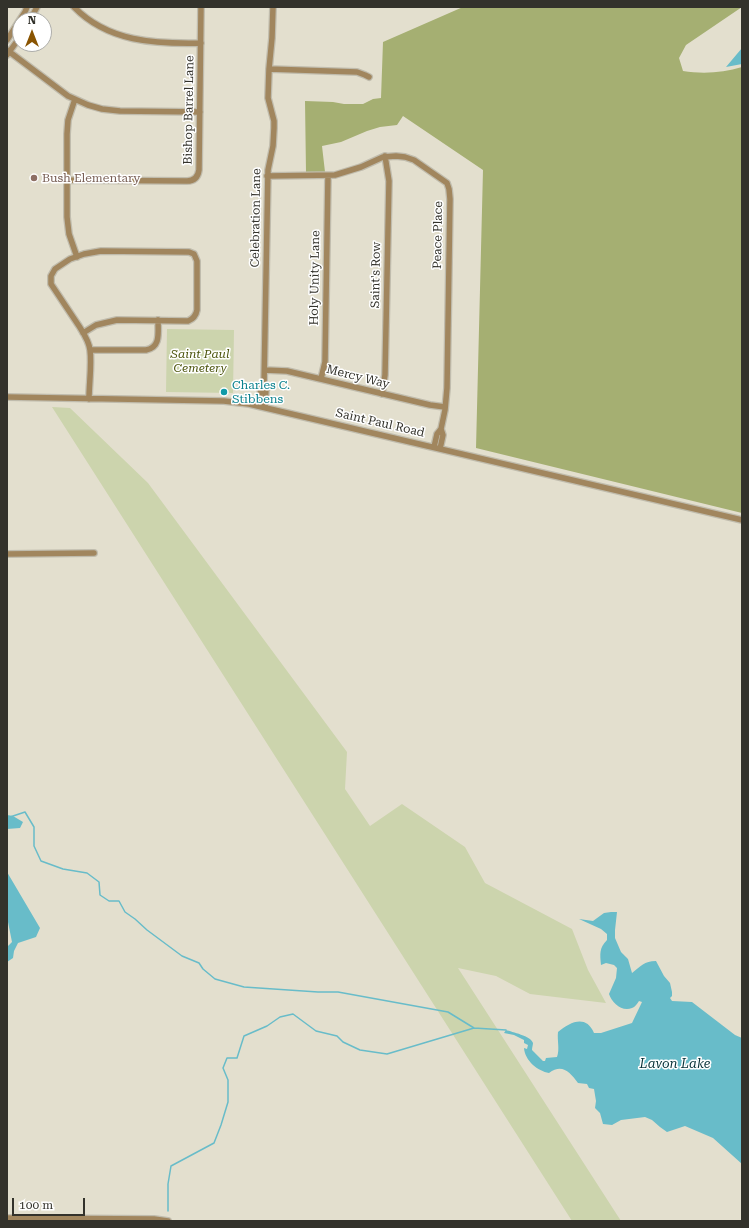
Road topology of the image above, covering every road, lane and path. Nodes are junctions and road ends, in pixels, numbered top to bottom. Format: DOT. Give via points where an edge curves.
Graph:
graph roads {
  1 [pos="27,7"];
  2 [pos="74,7"];
  3 [pos="201,7"];
  4 [pos="273,7"];
  5 [pos="7,40"];
  6 [pos="201,43"];
  7 [pos="8,52"];
  8 [pos="269,69"];
  9 [pos="369,77"];
  10 [pos="75,99"];
  11 [pos="200,112"];
  12 [pos="386,156"];
  13 [pos="267,176"];
  14 [pos="328,176"];
  15 [pos="66,180"];
  16 [pos="77,257"];
  17 [pos="158,320"];
  18 [pos="83,333"];
  19 [pos="90,350"];
  20 [pos="265,370"];
  21 [pos="321,379"];
  22 [pos="264,384"];
  23 [pos="382,394"];
  24 [pos="7,397"];
  25 [pos="89,399"];
  26 [pos="258,406"];
  27 [pos="265,407"];
  28 [pos="445,407"];
  29 [pos="437,448"];
  30 [pos="742,520"];
  31 [pos="94,553"];
  32 [pos="7,554"];
  33 [pos="7,1218"];
  34 [pos="168,1221"];
  1 -- 5 [label="street"];
  2 -- 6 [label="street" via="94,23 121,36 140,41"];
  3 -- 6 [label="street, Bishop Barrel Lane"];
  4 -- 8 [label="street, Celebration Lane"];
  6 -- 11 [label="street, Bishop Barrel Lane"];
  7 -- 10 [label="street"];
  8 -- 9 [label="street" via="357,72"];
  8 -- 13 [label="street, Celebration Lane" via="268,98 274,120 274,146"];
  10 -- 11 [label="street" via="102,109 120,111"];
  10 -- 15 [label="street" via="68,120"];
  11 -- 15 [label="street, Bishop Barrel Lane" via="199,170 194,179"];
  12 -- 14 [label="street, Peace Place" via="354,170"];
  12 -- 23 [label="street, Saint's Row" via="388,189 385,375"];
  12 -- 28 [label="street, Peace Place" via="402,156 414,160 444,181 448,187 450,199"];
  13 -- 14 [label="street, Peace Place"];
  13 -- 20 [label="street, Celebration Lane"];
  14 -- 21 [label="street, Holy Unity Lane" via="325,362"];
  15 -- 16 [label="street" via="68,228"];
  16 -- 17 [label="street" via="101,251 194,254 197,261 195,316 188,321"];
  16 -- 18 [label="street" via="55,269 51,280"];
  17 -- 18 [label="street" via="117,320 96,325"];
  17 -- 19 [label="street" via="158,340 150,349"];
  18 -- 19 [label="street"];
  19 -- 25 [label="street"];
  20 -- 21 [label="street, Mercy Way" via="286,371"];
  20 -- 22 [label="street, Celebration Lane"];
  21 -- 23 [label="street, Mercy Way"];
  22 -- 26 [label="street, Celebration Lane" via="260,389"];
  22 -- 27 [label="street, Celebration Lane"];
  23 -- 28 [label="street, Mercy Way" via="430,406"];
  24 -- 25 [label="street, Saint Paul Road"];
  25 -- 26 [label="street, Saint Paul Road" via="224,401"];
  26 -- 27 [label="street, Saint Paul Road"];
  27 -- 29 [label="street, Saint Paul Road"];
  28 -- 29 [label="street, Peace Place" via="441,430 437,434"];
  29 -- 30 [label="street, Saint Paul Road"];
  31 -- 32 [label="street"];
  33 -- 34 [label="street"];
}
